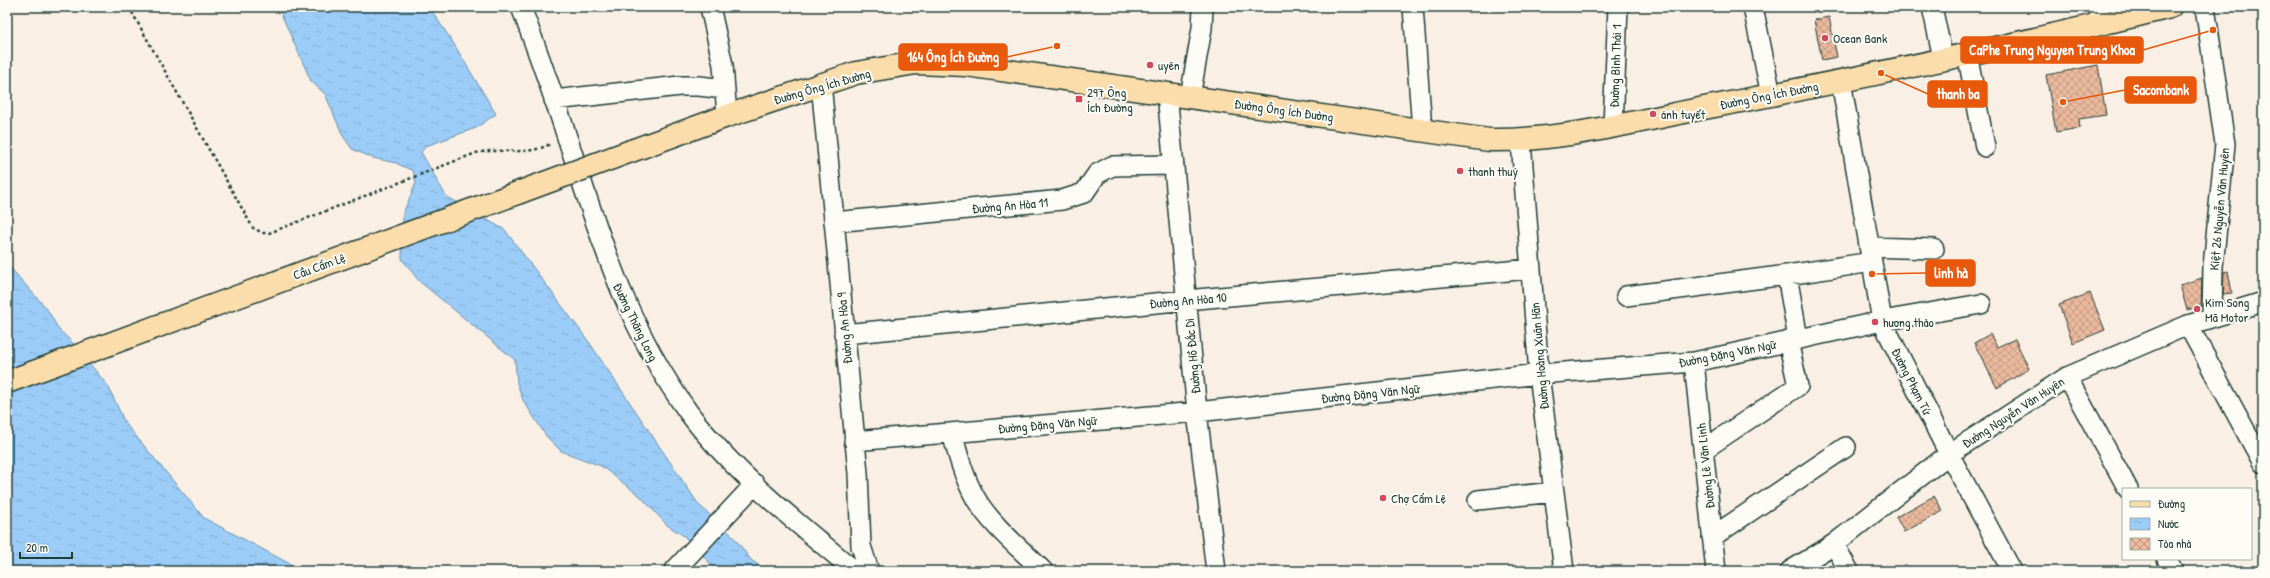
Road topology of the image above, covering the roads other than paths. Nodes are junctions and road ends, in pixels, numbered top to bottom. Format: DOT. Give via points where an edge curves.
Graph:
graph roads {
  1 [pos="521,7"];
  2 [pos="710,7"];
  3 [pos="1204,7"];
  4 [pos="1413,7"];
  5 [pos="1618,7"];
  6 [pos="1753,7"];
  7 [pos="1932,7"];
  8 [pos="2170,7"];
  9 [pos="2205,7"];
  10 [pos="2100,15"];
  11 [pos="1967,53"];
  12 [pos="1943,58"];
  13 [pos="1841,81"];
  14 [pos="822,84"];
  15 [pos="725,89"];
  16 [pos="1168,93"];
  17 [pos="1771,95"];
  18 [pos="1190,97"];
  19 [pos="554,100"];
  20 [pos="727,116"];
  21 [pos="1613,126"];
  22 [pos="1422,130"];
  23 [pos="1521,140"];
  24 [pos="1985,147"];
  25 [pos="631,151"];
  26 [pos="1174,165"];
  27 [pos="834,222"];
  28 [pos="1934,249"];
  29 [pos="1871,254"];
  30 [pos="1531,269"];
  31 [pos="1787,275"];
  32 [pos="1626,296"];
  33 [pos="1186,300"];
  34 [pos="2263,302"];
  35 [pos="1981,304"];
  36 [pos="2212,317"];
  37 [pos="1882,321"];
  38 [pos="2188,325"];
  39 [pos="844,334"];
  40 [pos="1793,340"];
  41 [pos="1694,362"];
  42 [pos="1539,374"];
  43 [pos="2067,377"];
  44 [pos="7,382"];
  45 [pos="1197,412"];
  46 [pos="952,433"];
  47 [pos="854,441"];
  48 [pos="1846,447"];
  49 [pos="1703,450"];
  50 [pos="1949,454"];
  51 [pos="2263,463"];
  52 [pos="755,484"];
  53 [pos="2127,488"];
  54 [pos="1554,492"];
  55 [pos="1478,500"];
  56 [pos="1712,536"];
  57 [pos="1834,544"];
  58 [pos="2168,560"];
  59 [pos="674,571"];
  60 [pos="855,571"];
  61 [pos="869,571"];
  62 [pos="1043,571"];
  63 [pos="1216,571"];
  64 [pos="1564,571"];
  65 [pos="1716,571"];
  66 [pos="1790,571"];
  67 [pos="1849,571"];
  68 [pos="2012,571"];
  69 [pos="2173,571"];
  1 -- 19 [label="street, Đường Thăng Long"];
  2 -- 15 [label="street" via="723,65"];
  3 -- 18 [label="street"];
  4 -- 22 [label="street"];
  5 -- 21 [label="street, Đường Bình Thái 1"];
  6 -- 17 [label="street"];
  7 -- 12 [label="street"];
  8 -- 10 [label="main road, Đường Ông Ích Đường"];
  9 -- 36 [label="street, Kiệt 26 Nguyễn Văn Huyên" via="2225,144 2213,267"];
  10 -- 11 [label="main road, Đường Ông Ích Đường"];
  11 -- 12 [label="main road, Đường Ông Ích Đường"];
  11 -- 24 [label="street"];
  12 -- 13 [label="main road, Đường Ông Ích Đường"];
  13 -- 17 [label="main road, Đường Ông Ích Đường"];
  13 -- 29 [label="street, Đường Phạm Tứ"];
  14 -- 16 [label="main road, Đường Ông Ích Đường" via="856,73 923,63 966,65"];
  14 -- 20 [label="main road, Đường Ông Ích Đường"];
  14 -- 27 [label="street, Đường An Hòa 9"];
  15 -- 19 [label="street" via="680,86"];
  15 -- 20 [label="street"];
  16 -- 18 [label="main road, Đường Ông Ích Đường"];
  16 -- 26 [label="street, Đường Hồ Đắc Di"];
  17 -- 21 [label="main road, Đường Ông Ích Đường"];
  18 -- 22 [label="main road, Đường Ông Ích Đường"];
  19 -- 52 [label="street, Đường Thăng Long" via="604,250 640,335 690,414"];
  20 -- 25 [label="main road, Đường Ông Ích Đường"];
  21 -- 23 [label="main road, Đường Ông Ích Đường" via="1562,136"];
  22 -- 23 [label="main road, Đường Ông Ích Đường" via="1489,140"];
  23 -- 30 [label="street, Đường Hoàng Xuân Hãn"];
  25 -- 44 [label="main road, Cầu Cẩm Lệ, bridge"];
  26 -- 27 [label="street, Đường An Hòa 11" via="1112,166 1097,174 1084,193 1062,200"];
  26 -- 33 [label="street, Đường Hồ Đắc Di"];
  27 -- 39 [label="street, Đường An Hòa 9"];
  28 -- 29 [label="street"];
  29 -- 31 [label="street"];
  29 -- 37 [label="street, Đường Phạm Tứ"];
  30 -- 33 [label="street, Đường An Hòa 10"];
  30 -- 42 [label="street, Đường Hoàng Xuân Hãn"];
  31 -- 32 [label="street"];
  31 -- 40 [label="street"];
  33 -- 39 [label="street, Đường An Hòa 10"];
  33 -- 45 [label="street, Đường Hồ Đắc Di"];
  34 -- 36 [label="street, Đường Nguyễn Văn Huyên"];
  35 -- 37 [label="street, Đường Đặng Văn Ngữ"];
  36 -- 38 [label="street, Đường Nguyễn Văn Huyên"];
  37 -- 40 [label="street, Đường Đặng Văn Ngữ"];
  37 -- 50 [label="street, Đường Phạm Tứ"];
  38 -- 43 [label="street, Đường Nguyễn Văn Huyên"];
  38 -- 51 [label="street"];
  39 -- 47 [label="street, Đường An Hòa 9"];
  40 -- 41 [label="street, Đường Đặng Văn Ngữ"];
  40 -- 49 [label="street" via="1798,386"];
  41 -- 42 [label="street, Đường Đặng Văn Ngữ"];
  41 -- 49 [label="street, Đường Lê Văn Linh"];
  42 -- 45 [label="street, Đường Đặng Văn Ngữ"];
  42 -- 54 [label="street, Đường Hoàng Xuân Hãn"];
  43 -- 50 [label="street, Đường Nguyễn Văn Huyên"];
  43 -- 53 [label="street"];
  45 -- 46 [label="street, Đường Đặng Văn Ngữ"];
  45 -- 63 [label="street, Đường Hồ Đắc Di"];
  46 -- 47 [label="street, Đường Đặng Văn Ngữ"];
  46 -- 62 [label="street" via="963,472 976,500"];
  47 -- 61 [label="street, Đường An Hòa 9" via="861,546"];
  48 -- 56 [label="street"];
  49 -- 56 [label="street, Đường Lê Văn Linh"];
  50 -- 57 [label="street, Đường Nguyễn Văn Huyên"];
  50 -- 68 [label="street, Đường Phạm Tứ"];
  52 -- 59 [label="street"];
  52 -- 60 [label="street, Đường Thăng Long"];
  54 -- 55 [label="street"];
  54 -- 64 [label="street, Đường Hoàng Xuân Hãn"];
  56 -- 65 [label="street, Đường Lê Văn Linh"];
  57 -- 66 [label="street, Đường Nguyễn Văn Huyên"];
  57 -- 67 [label="street"];
  58 -- 69 [label="street"];
}
